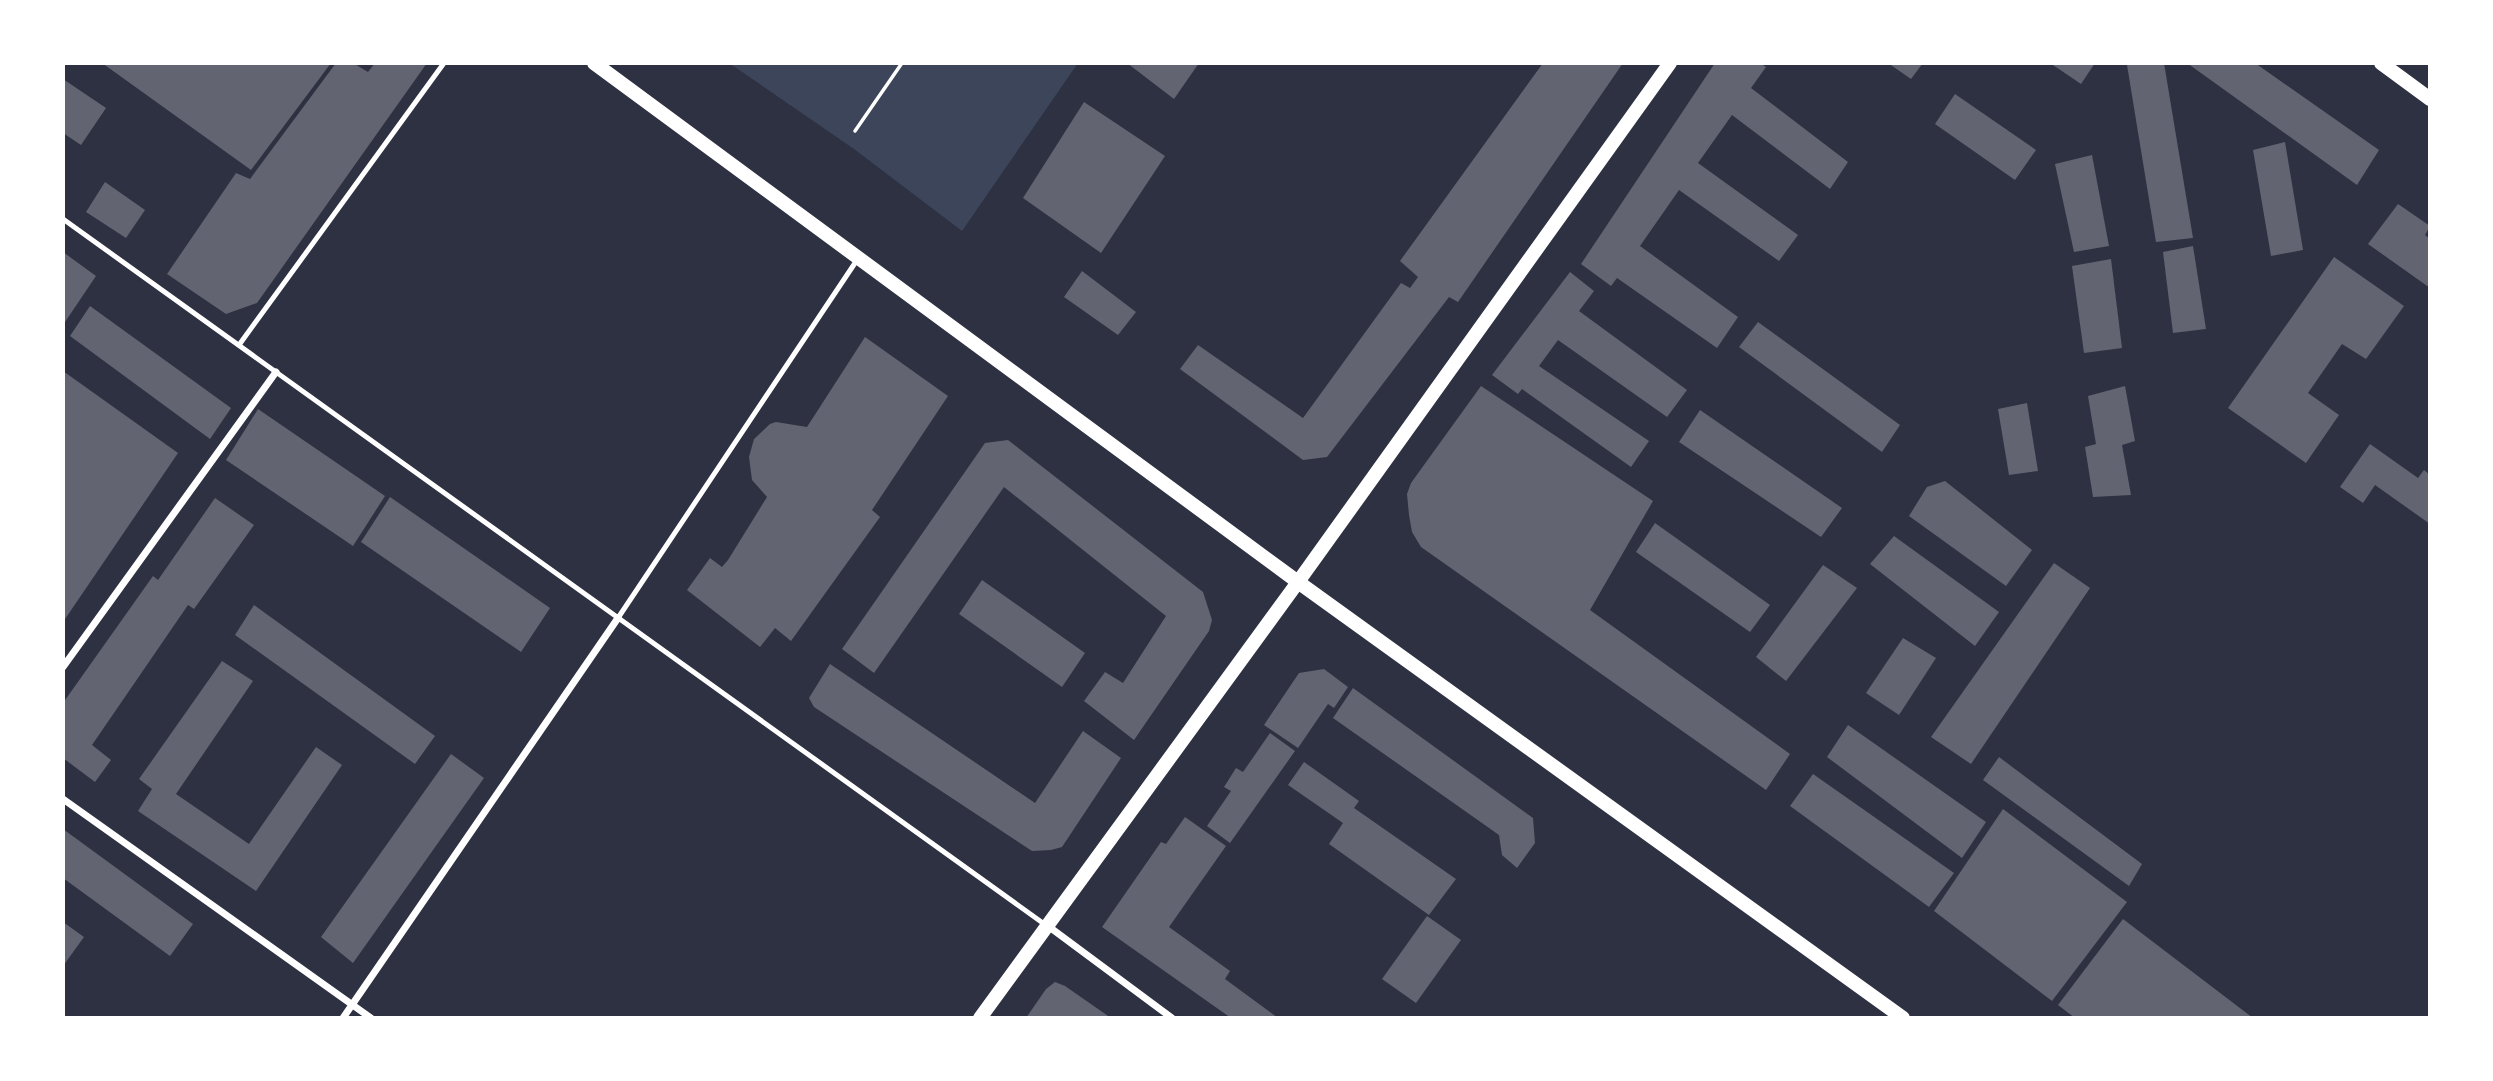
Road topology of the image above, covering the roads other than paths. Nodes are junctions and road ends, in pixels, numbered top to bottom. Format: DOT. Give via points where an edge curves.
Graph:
graph roads {
  1 [pos="444,63"];
  2 [pos="594,63"];
  3 [pos="1670,63"];
  4 [pos="2381,63"];
  5 [pos="2430,99"];
  6 [pos="63,219"];
  7 [pos="858,258"];
  8 [pos="239,345"];
  9 [pos="276,372"];
  10 [pos="1298,582"];
  11 [pos="618,618"];
  12 [pos="63,667"];
  13 [pos="63,799"];
  14 [pos="1047,926"];
  15 [pos="353,1005"];
  16 [pos="343,1018"];
  17 [pos="371,1018"];
  18 [pos="980,1018"];
  19 [pos="1171,1018"];
  20 [pos="1903,1018"];
  1 -- 8 [label="lane"];
  2 -- 7 [label="main road"];
  3 -- 10 [label="main road"];
  4 -- 5 [label="main road"];
  6 -- 8 [label="lane"];
  7 -- 10 [label="main road"];
  7 -- 11 [label="lane"];
  8 -- 9 [label="lane"];
  9 -- 11 [label="lane"];
  9 -- 12 [label="street"];
  10 -- 14 [label="main road"];
  10 -- 20 [label="main road"];
  11 -- 14 [label="lane"];
  11 -- 15 [label="street"];
  13 -- 15 [label="street"];
  14 -- 18 [label="main road"];
  14 -- 19 [label="street"];
  15 -- 16 [label="street"];
  15 -- 17 [label="street"];
}
